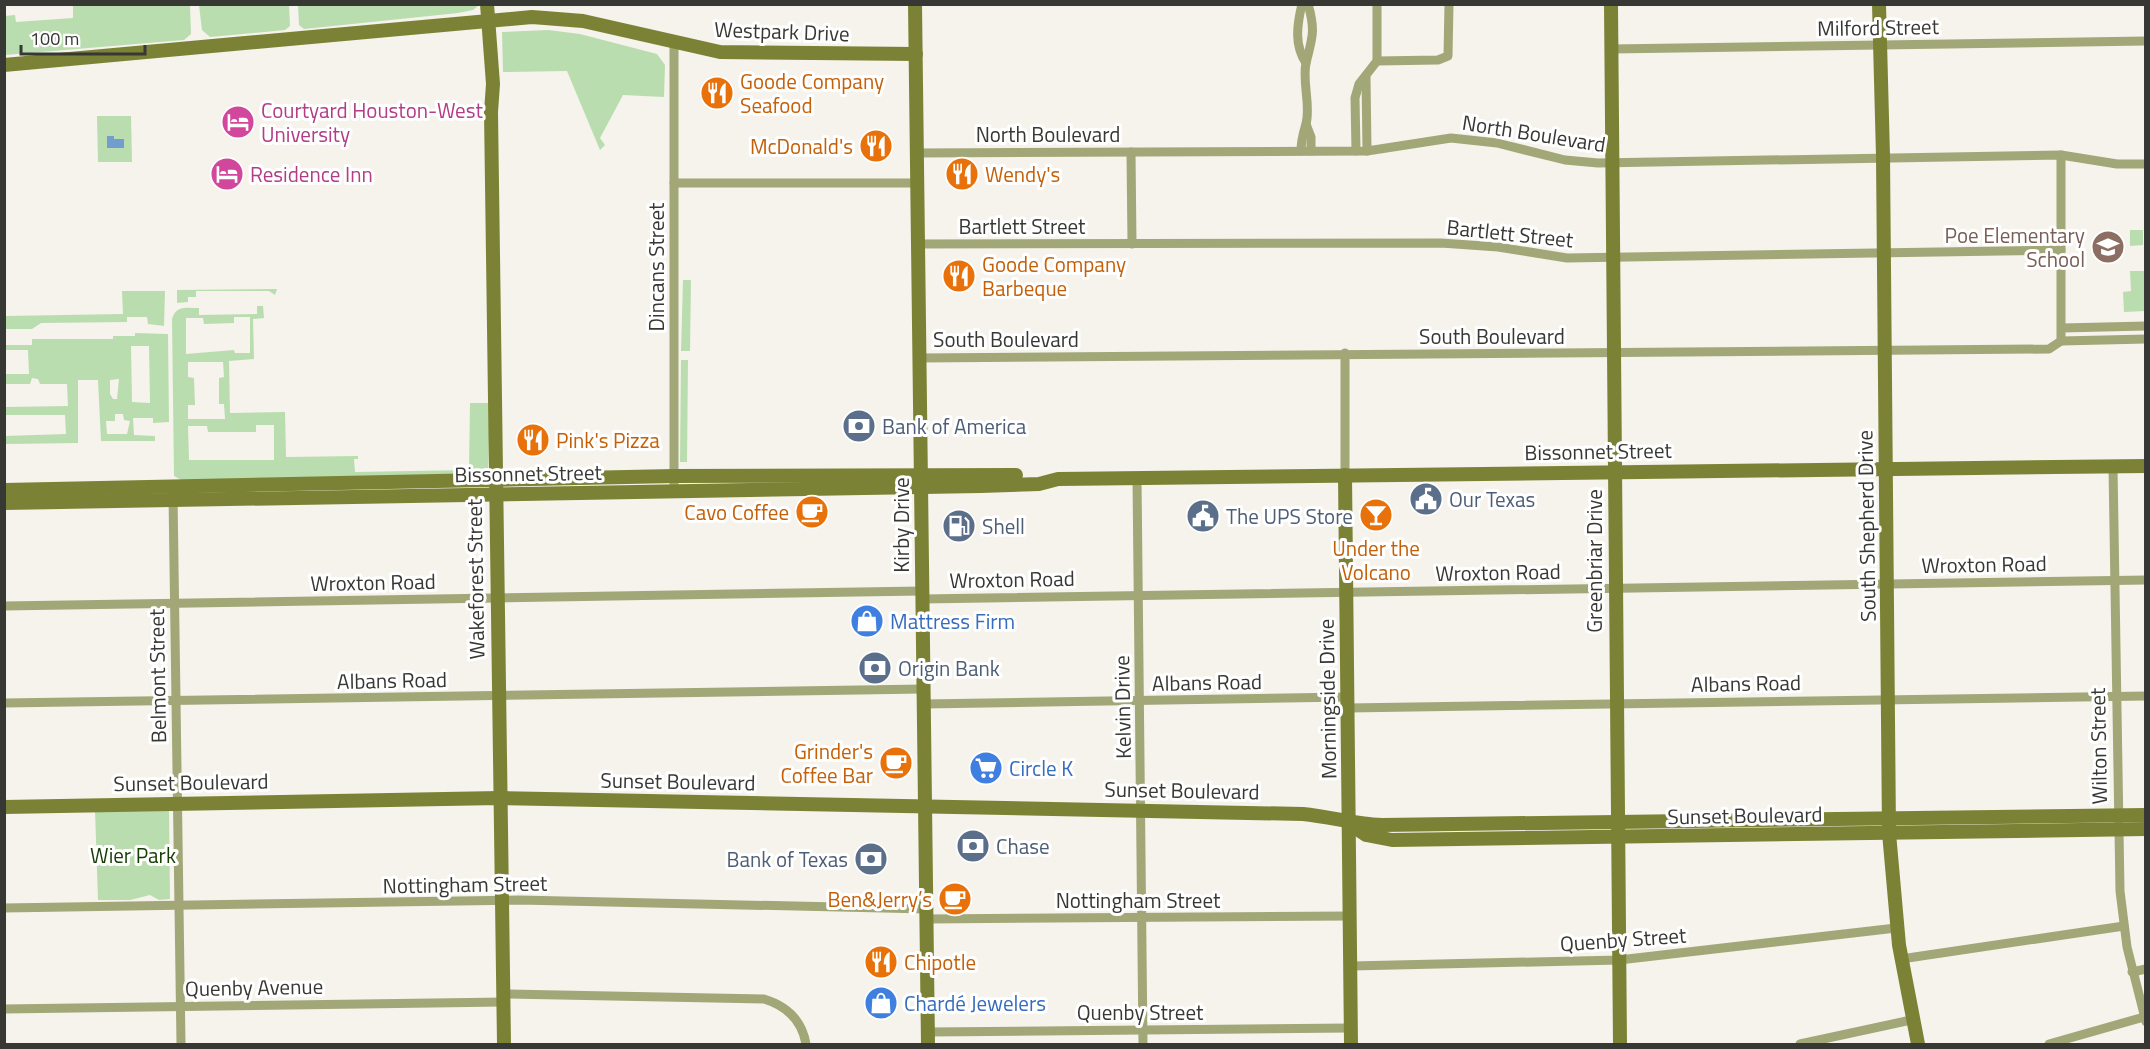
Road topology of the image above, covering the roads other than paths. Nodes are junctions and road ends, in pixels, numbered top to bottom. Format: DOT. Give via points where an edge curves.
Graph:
graph roads {
  1 [pos="487,4"];
  2 [pos="915,4"];
  3 [pos="1302,4"];
  4 [pos="1308,4"];
  5 [pos="1377,4"];
  6 [pos="1449,4"];
  7 [pos="1611,4"];
  8 [pos="1879,4"];
  9 [pos="490,19"];
  10 [pos="2145,41"];
  11 [pos="674,44"];
  12 [pos="1880,45"];
  13 [pos="1611,49"];
  14 [pos="916,54"];
  15 [pos="1377,61"];
  16 [pos="1306,63"];
  17 [pos="4,65"];
  18 [pos="1366,77"];
  19 [pos="1356,115"];
  20 [pos="1367,115"];
  21 [pos="1306,151"];
  22 [pos="1356,151"];
  23 [pos="1367,151"];
  24 [pos="1131,152"];
  25 [pos="917,153"];
  26 [pos="2061,155"];
  27 [pos="1883,156"];
  28 [pos="1614,163"];
  29 [pos="2145,164"];
  30 [pos="674,183"];
  31 [pos="917,183"];
  32 [pos="918,244"];
  33 [pos="1132,244"];
  34 [pos="2061,250"];
  35 [pos="1884,254"];
  36 [pos="1614,258"];
  37 [pos="2145,326"];
  38 [pos="2062,328"];
  39 [pos="2145,339"];
  40 [pos="2061,341"];
  41 [pos="1885,350"];
  42 [pos="1345,352"];
  43 [pos="1615,354"];
  44 [pos="919,357"];
  45 [pos="2145,466"];
  46 [pos="2113,467"];
  47 [pos="1886,469"];
  48 [pos="1615,472"];
  49 [pos="674,476"];
  50 [pos="1345,476"];
  51 [pos="1137,478"];
  52 [pos="495,479"];
  53 [pos="921,481"];
  54 [pos="787,482"];
  55 [pos="4,489"];
  56 [pos="674,491"];
  57 [pos="172,493"];
  58 [pos="495,494"];
  59 [pos="4,503"];
  60 [pos="2115,580"];
  61 [pos="2145,580"];
  62 [pos="1887,583"];
  63 [pos="1615,589"];
  64 [pos="1346,592"];
  65 [pos="1138,594"];
  66 [pos="922,595"];
  67 [pos="496,597"];
  68 [pos="174,604"];
  69 [pos="4,606"];
  70 [pos="923,689"];
  71 [pos="498,696"];
  72 [pos="2115,696"];
  73 [pos="2145,696"];
  74 [pos="1889,699"];
  75 [pos="176,701"];
  76 [pos="1139,702"];
  77 [pos="4,703"];
  78 [pos="1348,703"];
  79 [pos="924,704"];
  80 [pos="1616,704"];
  81 [pos="499,798"];
  82 [pos="177,803"];
  83 [pos="4,807"];
  84 [pos="925,807"];
  85 [pos="1140,810"];
  86 [pos="2145,814"];
  87 [pos="1889,819"];
  88 [pos="2117,822"];
  89 [pos="1617,823"];
  90 [pos="1349,824"];
  91 [pos="2145,829"];
  92 [pos="1889,833"];
  93 [pos="1618,838"];
  94 [pos="502,900"];
  95 [pos="179,906"];
  96 [pos="4,908"];
  97 [pos="927,914"];
  98 [pos="1350,916"];
  99 [pos="1142,918"];
  100 [pos="2124,926"];
  101 [pos="1896,928"];
  102 [pos="1901,959"];
  103 [pos="1619,960"];
  104 [pos="1351,966"];
  105 [pos="2145,969"];
  106 [pos="2132,972"];
  107 [pos="504,998"];
  108 [pos="180,1006"];
  109 [pos="4,1009"];
  110 [pos="2145,1019"];
  111 [pos="1911,1020"];
  112 [pos="1351,1028"];
  113 [pos="1143,1030"];
  114 [pos="928,1038"];
  115 [pos="181,1044"];
  116 [pos="504,1044"];
  117 [pos="806,1044"];
  118 [pos="1143,1044"];
  119 [pos="1352,1044"];
  120 [pos="1620,1044"];
  121 [pos="1800,1044"];
  122 [pos="1918,1044"];
  123 [pos="2049,1044"];
  1 -- 9 [label="main road, Wakeforest Street"];
  2 -- 14 [label="main road, Kirby Drive"];
  3 -- 16 [label="street" via="1297,44"];
  4 -- 16 [label="street" via="1313,43"];
  5 -- 15 [label="street"];
  6 -- 15 [label="street" via="1448,56 1438,60"];
  7 -- 13 [label="main road, Greenbriar Drive"];
  8 -- 12 [label="main road, South Shepherd Drive"];
  9 -- 11 [label="main road, Westpark Drive" via="568,19"];
  9 -- 17 [label="main road, Westpark Drive"];
  9 -- 52 [label="main road, Wakeforest Street"];
  10 -- 12 [label="street, Milford Street"];
  11 -- 14 [label="main road, Westpark Drive" via="731,53"];
  11 -- 30 [label="street, Dincans Street"];
  12 -- 13 [label="street, Milford Street"];
  12 -- 27 [label="main road, South Shepherd Drive"];
  13 -- 28 [label="main road, Greenbriar Drive"];
  14 -- 25 [label="main road, Kirby Drive"];
  15 -- 18 [label="street"];
  16 -- 21 [label="street" via="1306,124 1311,137"];
  18 -- 19 [label="street" via="1356,91"];
  18 -- 20 [label="street"];
  19 -- 20 [label="street"];
  19 -- 22 [label="street"];
  20 -- 23 [label="street"];
  21 -- 22 [label="street, North Boulevard"];
  21 -- 24 [label="street, North Boulevard"];
  22 -- 23 [label="street, North Boulevard"];
  23 -- 28 [label="street, North Boulevard" via="1428,140 1473,139 1565,160"];
  24 -- 25 [label="street, North Boulevard"];
  24 -- 33 [label="street"];
  25 -- 31 [label="main road, Kirby Drive"];
  26 -- 27 [label="street, North Boulevard"];
  26 -- 29 [label="street, North Boulevard"];
  26 -- 34 [label="street"];
  27 -- 28 [label="street, North Boulevard"];
  27 -- 35 [label="main road, South Shepherd Drive"];
  28 -- 36 [label="main road, Greenbriar Drive"];
  30 -- 31 [label="street"];
  30 -- 49 [label="street, Dincans Street"];
  31 -- 32 [label="main road, Kirby Drive"];
  32 -- 33 [label="street, Bartlett Street"];
  32 -- 44 [label="main road, Kirby Drive"];
  33 -- 36 [label="street, Bartlett Street" via="1441,243 1567,258"];
  34 -- 35 [label="street, Bartlett Street"];
  34 -- 38 [label="street"];
  35 -- 36 [label="street, Bartlett Street"];
  35 -- 41 [label="main road, South Shepherd Drive"];
  36 -- 43 [label="main road, Greenbriar Drive"];
  37 -- 38 [label="street"];
  38 -- 40 [label="street"];
  39 -- 40 [label="street, South Boulevard"];
  40 -- 41 [label="street, South Boulevard" via="2049,349"];
  41 -- 43 [label="street, South Boulevard"];
  41 -- 47 [label="main road, South Shepherd Drive"];
  42 -- 43 [label="street, South Boulevard"];
  42 -- 44 [label="street, South Boulevard"];
  42 -- 50 [label="street, Morningside Drive"];
  43 -- 48 [label="main road, Greenbriar Drive"];
  44 -- 53 [label="main road, Kirby Drive"];
  45 -- 46 [label="main road, Bissonnet Street"];
  46 -- 47 [label="main road, Bissonnet Street"];
  46 -- 60 [label="street, Wilton Street"];
  47 -- 48 [label="main road, Bissonnet Street"];
  47 -- 62 [label="main road, South Shepherd Drive"];
  48 -- 50 [label="main road, Bissonnet Street"];
  48 -- 63 [label="main road, Greenbriar Drive"];
  49 -- 52 [label="main road, Bissonnet Street"];
  49 -- 54 [label="main road, Bissonnet Street"];
  49 -- 56 [label="street, Dincans Street"];
  50 -- 51 [label="main road, Bissonnet Street"];
  50 -- 64 [label="main road, Morningside Drive"];
  51 -- 53 [label="main road, Bissonnet Street" via="1050,479 1039,484"];
  51 -- 65 [label="street, Kelvin Drive"];
  52 -- 57 [label="main road, Bissonnet Street"];
  52 -- 58 [label="main road, Wakeforest Street"];
  53 -- 54 [label="main road, Bissonnet Street"];
  53 -- 66 [label="main road, Kirby Drive"];
  54 -- 56 [label="main road, Bissonnet Street"];
  55 -- 57 [label="main road, Bissonnet Street"];
  56 -- 58 [label="main road, Bissonnet Street"];
  57 -- 58 [label="main road, Bissonnet Street"];
  57 -- 59 [label="main road, Bissonnet Street"];
  57 -- 68 [label="street, Belmont Street"];
  58 -- 67 [label="main road, Wakeforest Street"];
  60 -- 61 [label="street, Wroxton Road"];
  60 -- 62 [label="street, Wroxton Road"];
  60 -- 72 [label="street, Wilton Street"];
  62 -- 63 [label="street, Wroxton Road"];
  62 -- 74 [label="main road, South Shepherd Drive"];
  63 -- 64 [label="street, Wroxton Road"];
  63 -- 80 [label="main road, Greenbriar Drive"];
  64 -- 65 [label="street, Wroxton Road"];
  64 -- 78 [label="main road, Morningside Drive"];
  65 -- 66 [label="street, Wroxton Road"];
  65 -- 76 [label="street, Kelvin Drive"];
  66 -- 67 [label="street, Wroxton Road"];
  66 -- 70 [label="main road, Kirby Drive"];
  67 -- 68 [label="street, Wroxton Road"];
  67 -- 71 [label="main road, Wakeforest Street"];
  68 -- 69 [label="street, Wroxton Road"];
  68 -- 75 [label="street, Belmont Street"];
  70 -- 71 [label="street, Albans Road"];
  70 -- 79 [label="main road, Kirby Drive"];
  71 -- 75 [label="street, Albans Road"];
  71 -- 81 [label="main road, Wakeforest Street"];
  72 -- 73 [label="street, Albans Road"];
  72 -- 74 [label="street, Albans Road"];
  72 -- 88 [label="street, Wilton Street"];
  74 -- 80 [label="street, Albans Road"];
  74 -- 87 [label="main road, South Shepherd Drive"];
  75 -- 77 [label="street, Albans Road"];
  75 -- 82 [label="street, Belmont Street"];
  76 -- 78 [label="street, Albans Road"];
  76 -- 79 [label="street, Albans Road"];
  76 -- 85 [label="street, Kelvin Drive"];
  78 -- 80 [label="street, Albans Road"];
  78 -- 90 [label="main road, Morningside Drive"];
  79 -- 84 [label="main road, Kirby Drive"];
  80 -- 89 [label="main road, Greenbriar Drive"];
  81 -- 82 [label="main road, Sunset Boulevard"];
  81 -- 84 [label="main road, Sunset Boulevard"];
  81 -- 94 [label="main road, Wakeforest Street"];
  82 -- 83 [label="main road, Sunset Boulevard"];
  82 -- 95 [label="street, Belmont Street"];
  84 -- 85 [label="main road, Sunset Boulevard"];
  84 -- 97 [label="main road, Kirby Drive"];
  85 -- 90 [label="main road, Sunset Boulevard" via="1304,814"];
  85 -- 99 [label="street, Kelvin Drive"];
  86 -- 88 [label="main road, Sunset Boulevard"];
  87 -- 88 [label="main road, Sunset Boulevard"];
  87 -- 89 [label="main road, Sunset Boulevard"];
  87 -- 92 [label="main road, South Shepherd Drive"];
  88 -- 91 [label="main road, Sunset Boulevard"];
  88 -- 92 [label="main road, Sunset Boulevard"];
  88 -- 100 [label="street, Wilton Street"];
  89 -- 90 [label="main road, Sunset Boulevard"];
  89 -- 93 [label="main road, Greenbriar Drive"];
  90 -- 93 [label="main road, Sunset Boulevard" via="1366,835 1392,840"];
  90 -- 98 [label="main road, Morningside Drive"];
  92 -- 93 [label="main road, Sunset Boulevard"];
  92 -- 101 [label="main road, South Shepherd Drive"];
  93 -- 103 [label="main road, Greenbriar Drive"];
  94 -- 95 [label="street, Nottingham Street"];
  94 -- 97 [label="street, Nottingham Street"];
  94 -- 107 [label="main road, Wakeforest Street"];
  95 -- 96 [label="street, Nottingham Street"];
  95 -- 108 [label="street, Belmont Street"];
  97 -- 99 [label="street, Nottingham Street"];
  97 -- 114 [label="main road, Kirby Drive"];
  98 -- 99 [label="street, Nottingham Street"];
  98 -- 104 [label="main road, Morningside Drive"];
  99 -- 113 [label="street, Kelvin Drive"];
  100 -- 102 [label="street"];
  100 -- 106 [label="street, Wilton Street"];
  101 -- 102 [label="main road, South Shepherd Drive"];
  101 -- 103 [label="street, Quenby Street"];
  102 -- 111 [label="main road, South Shepherd Drive"];
  103 -- 104 [label="street, Quenby Street"];
  103 -- 120 [label="main road, Greenbriar Drive"];
  104 -- 112 [label="main road, Morningside Drive"];
  105 -- 106 [label="street"];
  106 -- 110 [label="street, Wilton Street"];
  107 -- 108 [label="street, Quenby Avenue"];
  107 -- 116 [label="main road, Wakeforest Street"];
  107 -- 117 [label="street, Quenby Avenue" via="764,999 784,1008 798,1021"];
  108 -- 109 [label="street, Quenby Avenue"];
  108 -- 115 [label="street, Belmont Street"];
  110 -- 123 [label="street"];
  111 -- 121 [label="street"];
  111 -- 122 [label="main road, South Shepherd Drive"];
  112 -- 113 [label="street, Quenby Street"];
  112 -- 119 [label="main road, Morningside Drive"];
  113 -- 114 [label="street, Quenby Street"];
  113 -- 118 [label="street, Kelvin Drive"];
}
